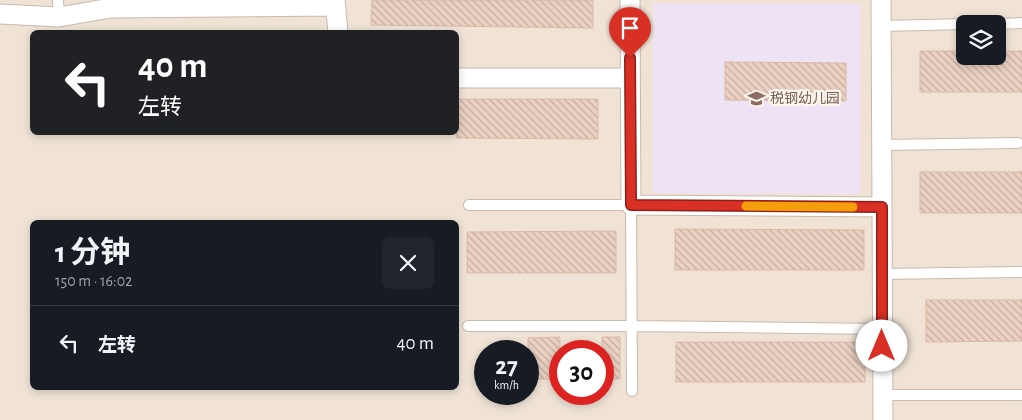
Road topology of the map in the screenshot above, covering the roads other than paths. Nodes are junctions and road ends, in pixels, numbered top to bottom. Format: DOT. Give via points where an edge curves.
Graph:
graph roads {
  1 [pos="630,0"];
  2 [pos="881,0"];
  3 [pos="335,3"];
  4 [pos="58,9"];
  5 [pos="0,14"];
  6 [pos="1022,23"];
  7 [pos="956,24"];
  8 [pos="1006,24"];
  9 [pos="881,26"];
  10 [pos="338,30"];
  11 [pos="459,78"];
  12 [pos="630,78"];
  13 [pos="1018,143"];
  14 [pos="882,146"];
  15 [pos="469,205"];
  16 [pos="631,205"];
  17 [pos="882,207"];
  18 [pos="1022,272"];
  19 [pos="882,274"];
  20 [pos="468,326"];
  21 [pos="632,326"];
  22 [pos="882,329"];
  23 [pos="632,391"];
  24 [pos="1022,395"];
  25 [pos="883,396"];
  26 [pos="883,420"];
  1 -- 12 [label="street"];
  2 -- 9 [label="street"];
  3 -- 4 [label="street"];
  3 -- 10 [label="street"];
  4 -- 5 [label="street"];
  6 -- 8 [label="lane"];
  7 -- 9 [label="lane"];
  9 -- 14 [label="street"];
  11 -- 12 [label="street"];
  12 -- 16 [label="street"];
  13 -- 14 [label="lane"];
  14 -- 17 [label="street"];
  15 -- 16 [label="lane"];
  16 -- 17 [label="street"];
  16 -- 21 [label="lane"];
  17 -- 19 [label="street"];
  18 -- 19 [label="lane"];
  19 -- 22 [label="street"];
  20 -- 21 [label="lane"];
  21 -- 22 [label="lane"];
  21 -- 23 [label="lane"];
  22 -- 25 [label="street"];
  24 -- 25 [label="lane"];
  25 -- 26 [label="street"];
}
